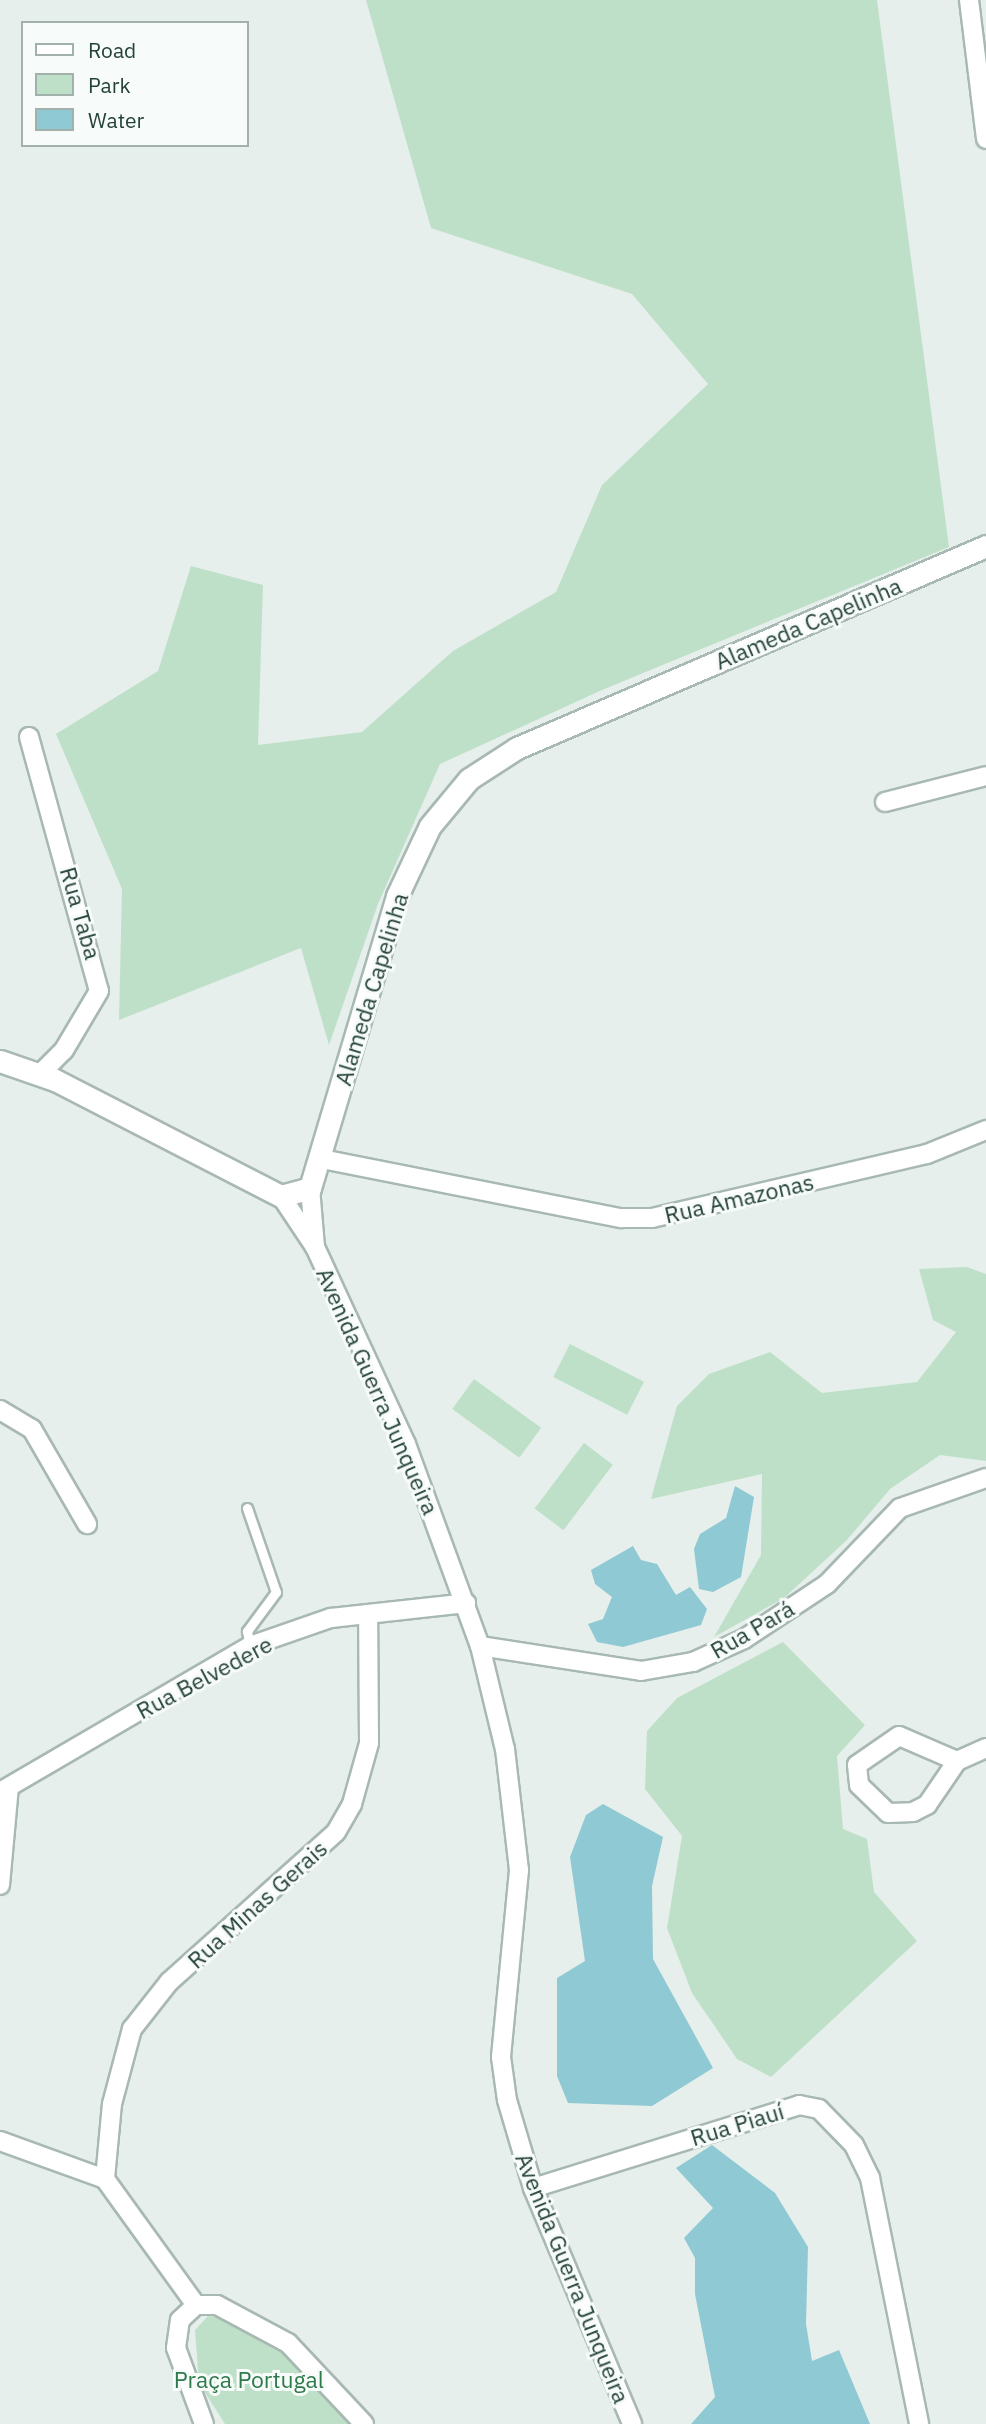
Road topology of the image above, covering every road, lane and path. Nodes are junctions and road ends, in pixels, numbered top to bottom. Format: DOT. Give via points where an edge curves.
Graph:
graph roads {
  1 [pos="969,0"];
  2 [pos="986,139"];
  3 [pos="986,546"];
  4 [pos="29,737"];
  5 [pos="986,776"];
  6 [pos="886,802"];
  7 [pos="0,1061"];
  8 [pos="40,1074"];
  9 [pos="986,1130"];
  10 [pos="322,1159"];
  11 [pos="310,1188"];
  12 [pos="281,1196"];
  13 [pos="316,1247"];
  14 [pos="0,1410"];
  15 [pos="986,1478"];
  16 [pos="247,1508"];
  17 [pos="87,1524"];
  18 [pos="466,1603"];
  19 [pos="368,1615"];
  20 [pos="250,1646"];
  21 [pos="480,1646"];
  22 [pos="986,1748"];
  23 [pos="957,1761"];
  24 [pos="5,1789"];
  25 [pos="0,1885"];
  26 [pos="0,2141"];
  27 [pos="105,2179"];
  28 [pos="533,2188"];
  29 [pos="197,2305"];
  30 [pos="204,2424"];
  31 [pos="365,2424"];
  32 [pos="632,2424"];
  33 [pos="919,2424"];
  1 -- 2 [label="street"];
  3 -- 10 [label="street, Alameda Capelinha" via="517,748 469,779 429,826 397,896"];
  4 -- 8 [label="street, Rua Taba" via="99,991 64,1050"];
  5 -- 6 [label="street"];
  7 -- 8 [label="street"];
  8 -- 12 [label="street"];
  9 -- 10 [label="street, Rua Amazonas" via="927,1154 652,1218 621,1218"];
  10 -- 11 [label="street, Alameda Capelinha"];
  11 -- 12 [label="street"];
  11 -- 13 [label="street, Avenida Guerra Junqueira"];
  12 -- 13 [label="street, Avenida Guerra Junqueira"];
  13 -- 18 [label="street, Avenida Guerra Junqueira" via="406,1444"];
  14 -- 17 [label="street" via="32,1429"];
  15 -- 21 [label="street, Rua Pará" via="900,1508 827,1584 744,1639 693,1662 641,1671"];
  16 -- 20 [label="lane" via="276,1592 247,1631"];
  18 -- 19 [label="street, Rua Belvedere"];
  18 -- 21 [label="street, Avenida Guerra Junqueira"];
  19 -- 20 [label="street, Rua Belvedere" via="331,1618"];
  19 -- 27 [label="street, Rua Minas Gerais" via="369,1743 352,1804 336,1832 169,1982 132,2029 112,2104"];
  20 -- 24 [label="street, Rua Belvedere"];
  21 -- 28 [label="street, Avenida Guerra Junqueira" via="505,1749 519,1870 501,2057"];
  22 -- 23 [label="street"];
  23 -- 23 [label="street" via="927,1805 913,1812 888,1813 859,1785 858,1765 899,1736"];
  24 -- 25 [label="street"];
  26 -- 27 [label="street"];
  27 -- 29 [label="street"];
  28 -- 32 [label="street, Avenida Guerra Junqueira"];
  28 -- 33 [label="street, Rua Piauí" via="799,2105 819,2109 853,2145 870,2178"];
  29 -- 30 [label="street" via="180,2320 176,2348"];
  29 -- 31 [label="street" via="217,2305 288,2343"];
}
